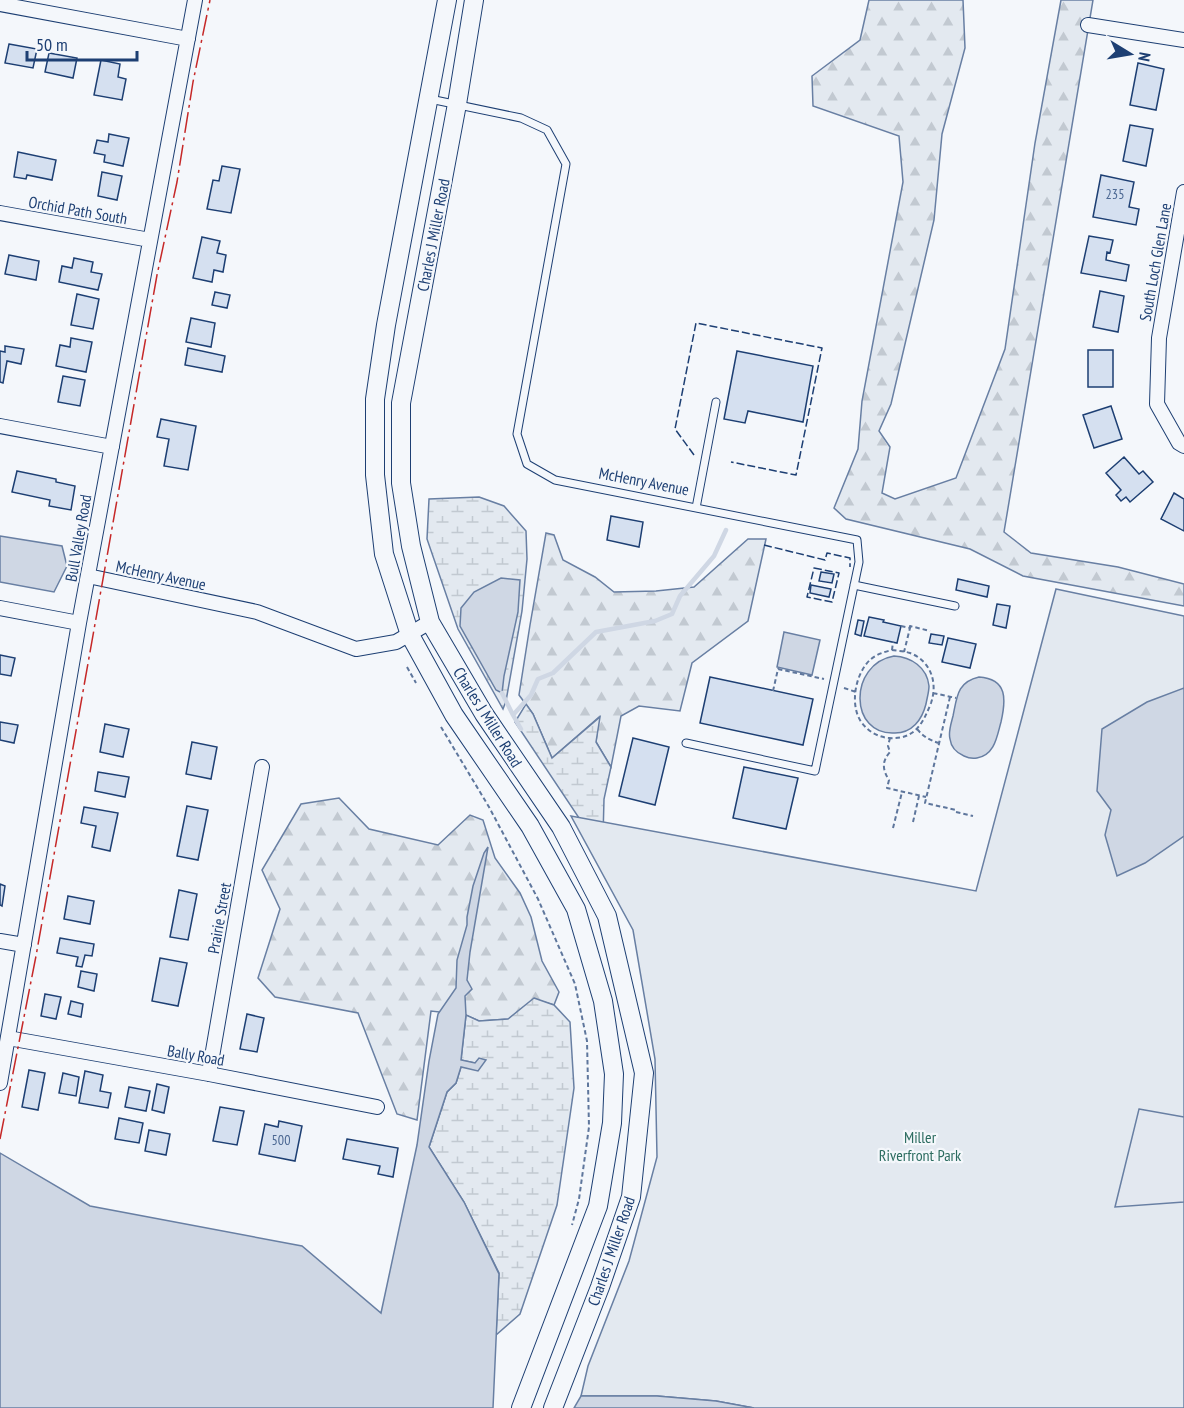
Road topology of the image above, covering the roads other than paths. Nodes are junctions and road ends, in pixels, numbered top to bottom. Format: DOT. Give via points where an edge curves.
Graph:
graph roads {
  1 [pos="195,0"];
  2 [pos="447,0"];
  3 [pos="474,0"];
  4 [pos="0,4"];
  5 [pos="1088,25"];
  6 [pos="188,39"];
  7 [pos="1184,40"];
  8 [pos="429,98"];
  9 [pos="457,104"];
  10 [pos="1184,192"];
  11 [pos="0,213"];
  12 [pos="150,240"];
  13 [pos="716,402"];
  14 [pos="0,426"];
  15 [pos="1184,446"];
  16 [pos="112,447"];
  17 [pos="696,508"];
  18 [pos="88,576"];
  19 [pos="854,585"];
  20 [pos="955,606"];
  21 [pos="0,608"];
  22 [pos="430,622"];
  23 [pos="79,623"];
  24 [pos="410,635"];
  25 [pos="686,743"];
  26 [pos="262,767"];
  27 [pos="0,941"];
  28 [pos="24,945"];
  29 [pos="8,1038"];
  30 [pos="209,1074"];
  31 [pos="0,1083"];
  32 [pos="377,1107"];
  33 [pos="521,1408"];
  34 [pos="553,1408"];
  1 -- 6 [label="street, Bull Valley Road"];
  2 -- 8 [label="street, Charles J Miller Road"];
  3 -- 9 [label="street, Charles J Miller Road"];
  4 -- 6 [label="street"];
  5 -- 7 [label="street"];
  6 -- 12 [label="street, Bull Valley Road"];
  8 -- 9 [label="lane, McHenry Avenue"];
  8 -- 24 [label="street, Charles J Miller Road" via="375,399 375,475 384,554"];
  9 -- 17 [label="lane, McHenry Avenue" via="521,118 547,130 566,164 517,434 527,464 555,480"];
  9 -- 22 [label="street, Charles J Miller Road" via="401,403 401,483 411,546"];
  10 -- 15 [label="street, South Loch Glen Lane" via="1158,338 1157,404"];
  11 -- 12 [label="street, Orchid Path South"];
  12 -- 16 [label="street, Bull Valley Road"];
  13 -- 17 [label="lane"];
  14 -- 16 [label="street"];
  16 -- 18 [label="street, Bull Valley Road"];
  17 -- 19 [label="lane, McHenry Avenue" via="856,540 859,562"];
  18 -- 23 [label="street, Bull Valley Road"];
  18 -- 24 [label="street, McHenry Avenue" via="257,612 357,649 396,642"];
  19 -- 20 [label="lane"];
  19 -- 25 [label="lane, McHenry Avenue" via="815,771"];
  21 -- 23 [label="street"];
  22 -- 24 [label="street, McHenry Avenue"];
  22 -- 34 [label="street, Charles J Miller Road" via="484,714 561,827 607,916 644,1073 632,1197"];
  23 -- 28 [label="street, Bull Valley Road"];
  24 -- 33 [label="street, Charles J Miller Road" via="454,715 530,826 576,909 603,1001 614,1074 612,1123 598,1206"];
  26 -- 30 [label="street, Prairie Street"];
  27 -- 28 [label="street"];
  28 -- 29 [label="street, Bull Valley Road"];
  29 -- 30 [label="street, Bally Road"];
  29 -- 31 [label="street, Bull Valley Road"];
  30 -- 32 [label="street, Bally Road"];
}
